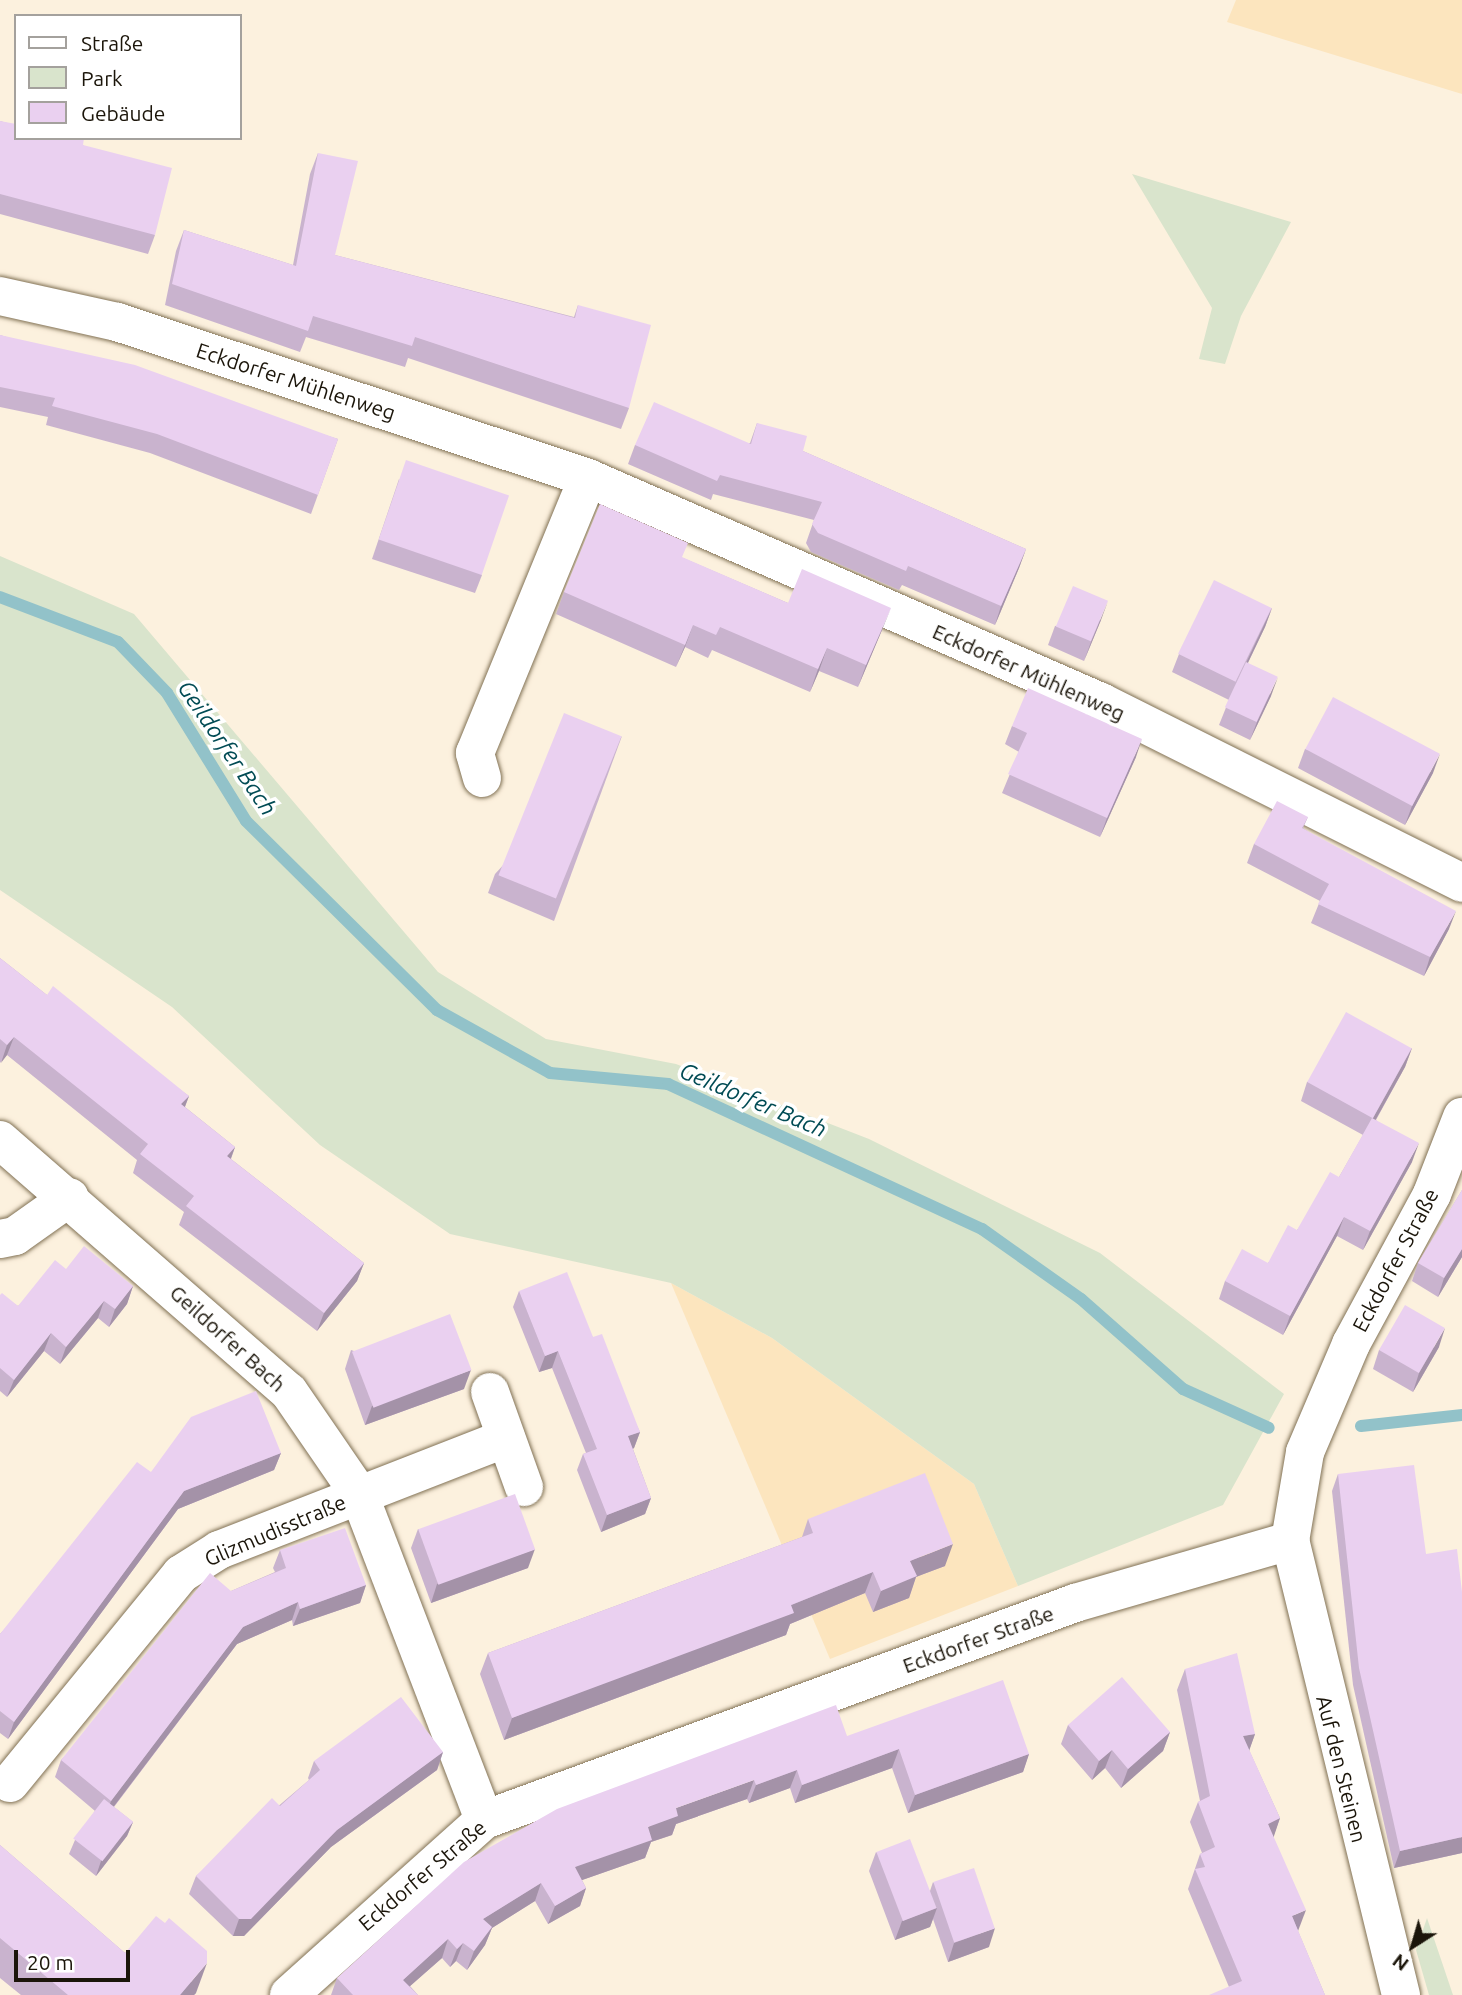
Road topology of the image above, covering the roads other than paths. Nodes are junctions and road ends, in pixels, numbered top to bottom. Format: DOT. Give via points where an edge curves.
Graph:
graph roads {
  1 [pos="0,296"];
  2 [pos="588,478"];
  3 [pos="482,778"];
  4 [pos="1462,883"];
  5 [pos="1462,1117"];
  6 [pos="0,1140"];
  7 [pos="70,1197"];
  8 [pos="0,1239"];
  9 [pos="490,1392"];
  10 [pos="506,1438"];
  11 [pos="524,1487"];
  12 [pos="359,1494"];
  13 [pos="1290,1541"];
  14 [pos="9,1783"];
  15 [pos="484,1820"];
  16 [pos="289,1995"];
  17 [pos="1401,1995"];
  1 -- 2 [label="street, Eckdorfer Mühlenweg" via="117,322"];
  2 -- 3 [label="street" via="475,754"];
  2 -- 4 [label="street, Eckdorfer Mühlenweg" via="1101,702"];
  5 -- 13 [label="street, Eckdorfer Straße" via="1432,1194 1351,1344 1306,1452"];
  6 -- 7 [label="street, Geildorfer Bach"];
  7 -- 8 [label="street" via="15,1236"];
  7 -- 12 [label="street, Geildorfer Bach" via="289,1392"];
  9 -- 10 [label="street"];
  10 -- 11 [label="street"];
  10 -- 12 [label="street, Glizmudisstraße"];
  12 -- 14 [label="street, Glizmudisstraße" via="219,1550 181,1574"];
  12 -- 15 [label="street, Geildorfer Bach"];
  13 -- 15 [label="street, Eckdorfer Straße" via="1074,1603"];
  13 -- 17 [label="street, Auf den Steinen"];
  15 -- 16 [label="street, Eckdorfer Straße"];
}
